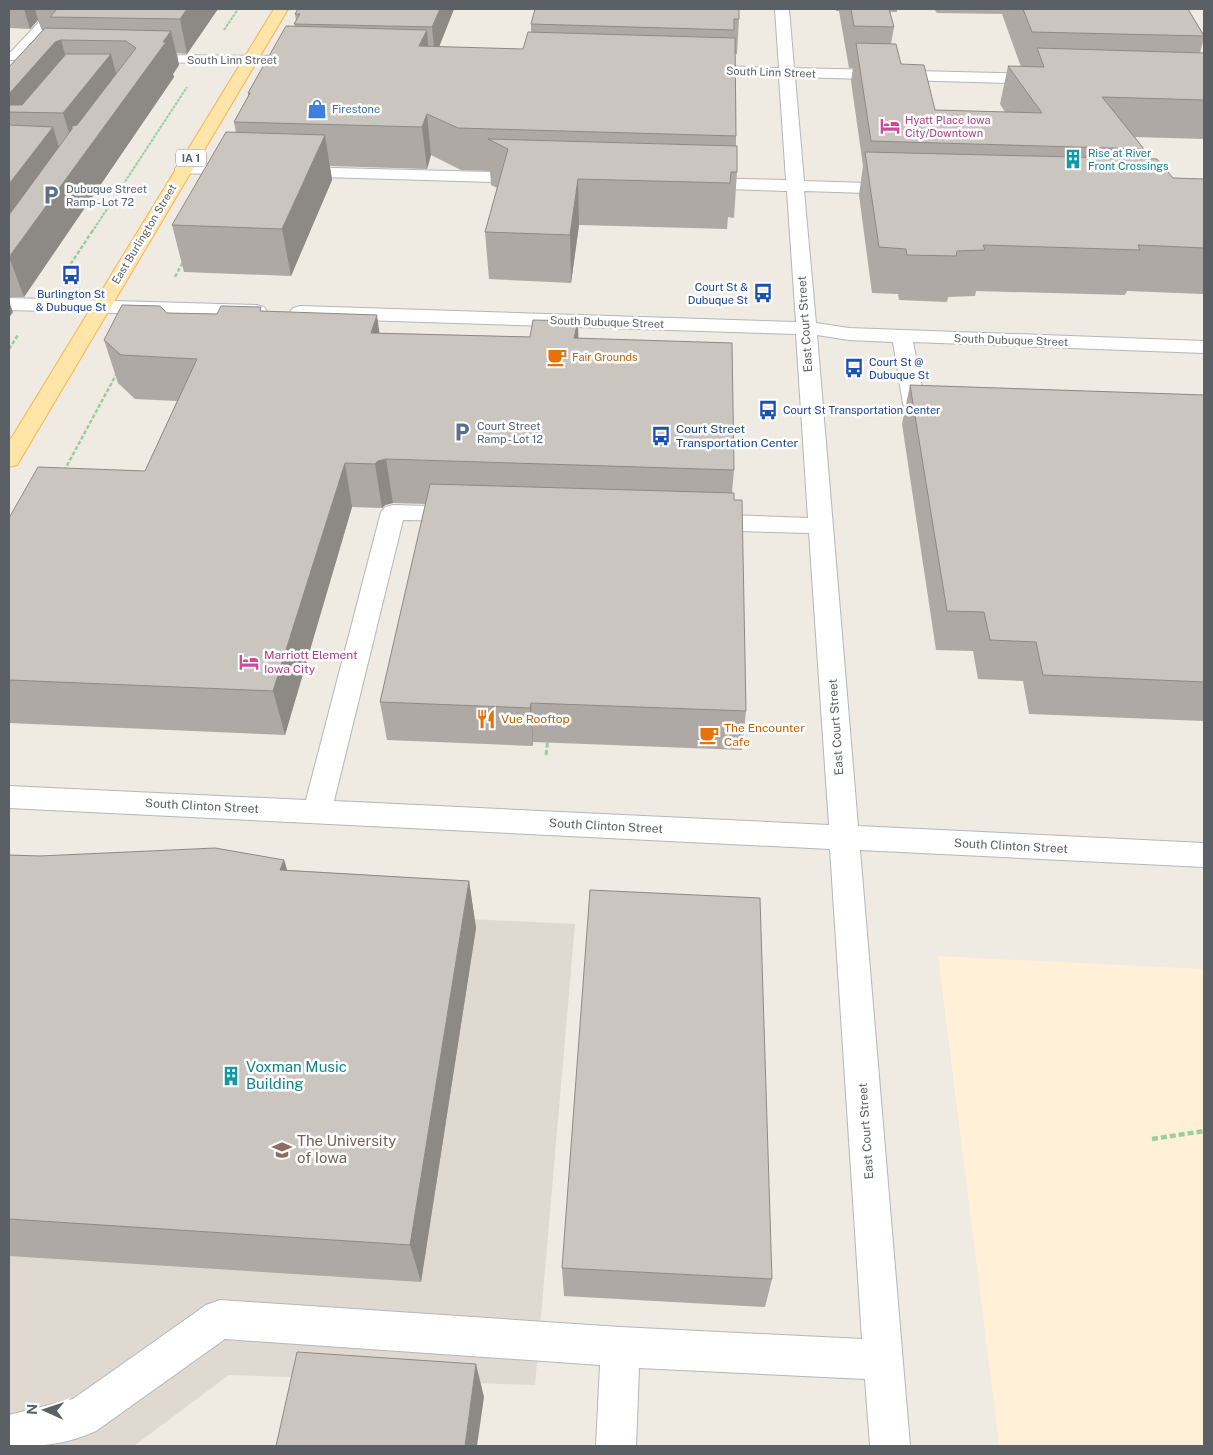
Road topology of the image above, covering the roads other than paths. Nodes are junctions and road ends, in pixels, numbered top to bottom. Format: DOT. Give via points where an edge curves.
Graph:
graph roads {
  1 [pos="58,9"];
  2 [pos="280,9"];
  3 [pos="782,9"];
  4 [pos="12,56"];
  5 [pos="50,57"];
  6 [pos="69,57"];
  7 [pos="127,58"];
  8 [pos="251,58"];
  9 [pos="321,60"];
  10 [pos="38,70"];
  11 [pos="684,70"];
  12 [pos="786,73"];
  13 [pos="1060,80"];
  14 [pos="184,169"];
  15 [pos="259,171"];
  16 [pos="278,171"];
  17 [pos="542,178"];
  18 [pos="678,182"];
  19 [pos="795,186"];
  20 [pos="918,190"];
  21 [pos="9,304"];
  22 [pos="101,306"];
  23 [pos="806,328"];
  24 [pos="902,336"];
  25 [pos="1204,347"];
  26 [pos="953,406"];
  27 [pos="9,460"];
  28 [pos="488,515"];
  29 [pos="678,521"];
  30 [pos="820,526"];
  31 [pos="9,797"];
  32 [pos="317,812"];
  33 [pos="844,838"];
  34 [pos="1204,855"];
  35 [pos="620,1347"];
  36 [pos="884,1360"];
  37 [pos="9,1435"];
  38 [pos="616,1446"];
  39 [pos="890,1446"];
  1 -- 4 [label="street"];
  2 -- 8 [label="main road, East Burlington Street / IA 1"];
  3 -- 12 [label="street, East Court Street"];
  4 -- 5 [label="street"];
  5 -- 6 [label="street"];
  5 -- 10 [label="street"];
  7 -- 8 [label="street, South Linn Street"];
  8 -- 9 [label="street, South Linn Street"];
  8 -- 14 [label="main road, East Burlington Street / IA 1"];
  11 -- 12 [label="street, South Linn Street"];
  12 -- 13 [label="street, South Linn Street"];
  12 -- 19 [label="street, East Court Street"];
  14 -- 15 [label="street"];
  14 -- 22 [label="main road, East Burlington Street / IA 1"];
  16 -- 17 [label="street"];
  18 -- 19 [label="street"];
  19 -- 20 [label="street"];
  19 -- 23 [label="street, East Court Street"];
  21 -- 22 [label="street, South Dubuque Street"];
  22 -- 23 [label="street, South Dubuque Street"];
  22 -- 27 [label="main road, East Burlington Street / IA 1"];
  23 -- 24 [label="street, South Dubuque Street"];
  23 -- 30 [label="street, East Court Street"];
  24 -- 25 [label="street, South Dubuque Street"];
  24 -- 26 [label="street" via="914,404"];
  28 -- 32 [label="street" via="393,512"];
  29 -- 30 [label="street"];
  30 -- 33 [label="street, East Court Street"];
  31 -- 32 [label="street, South Clinton Street"];
  32 -- 33 [label="street, South Clinton Street"];
  33 -- 34 [label="street, South Clinton Street"];
  33 -- 36 [label="street, East Court Street"];
  35 -- 36 [label="street"];
  35 -- 37 [label="street" via="220,1319 82,1417"];
  35 -- 38 [label="street"];
  36 -- 39 [label="street, East Court Street"];
}
